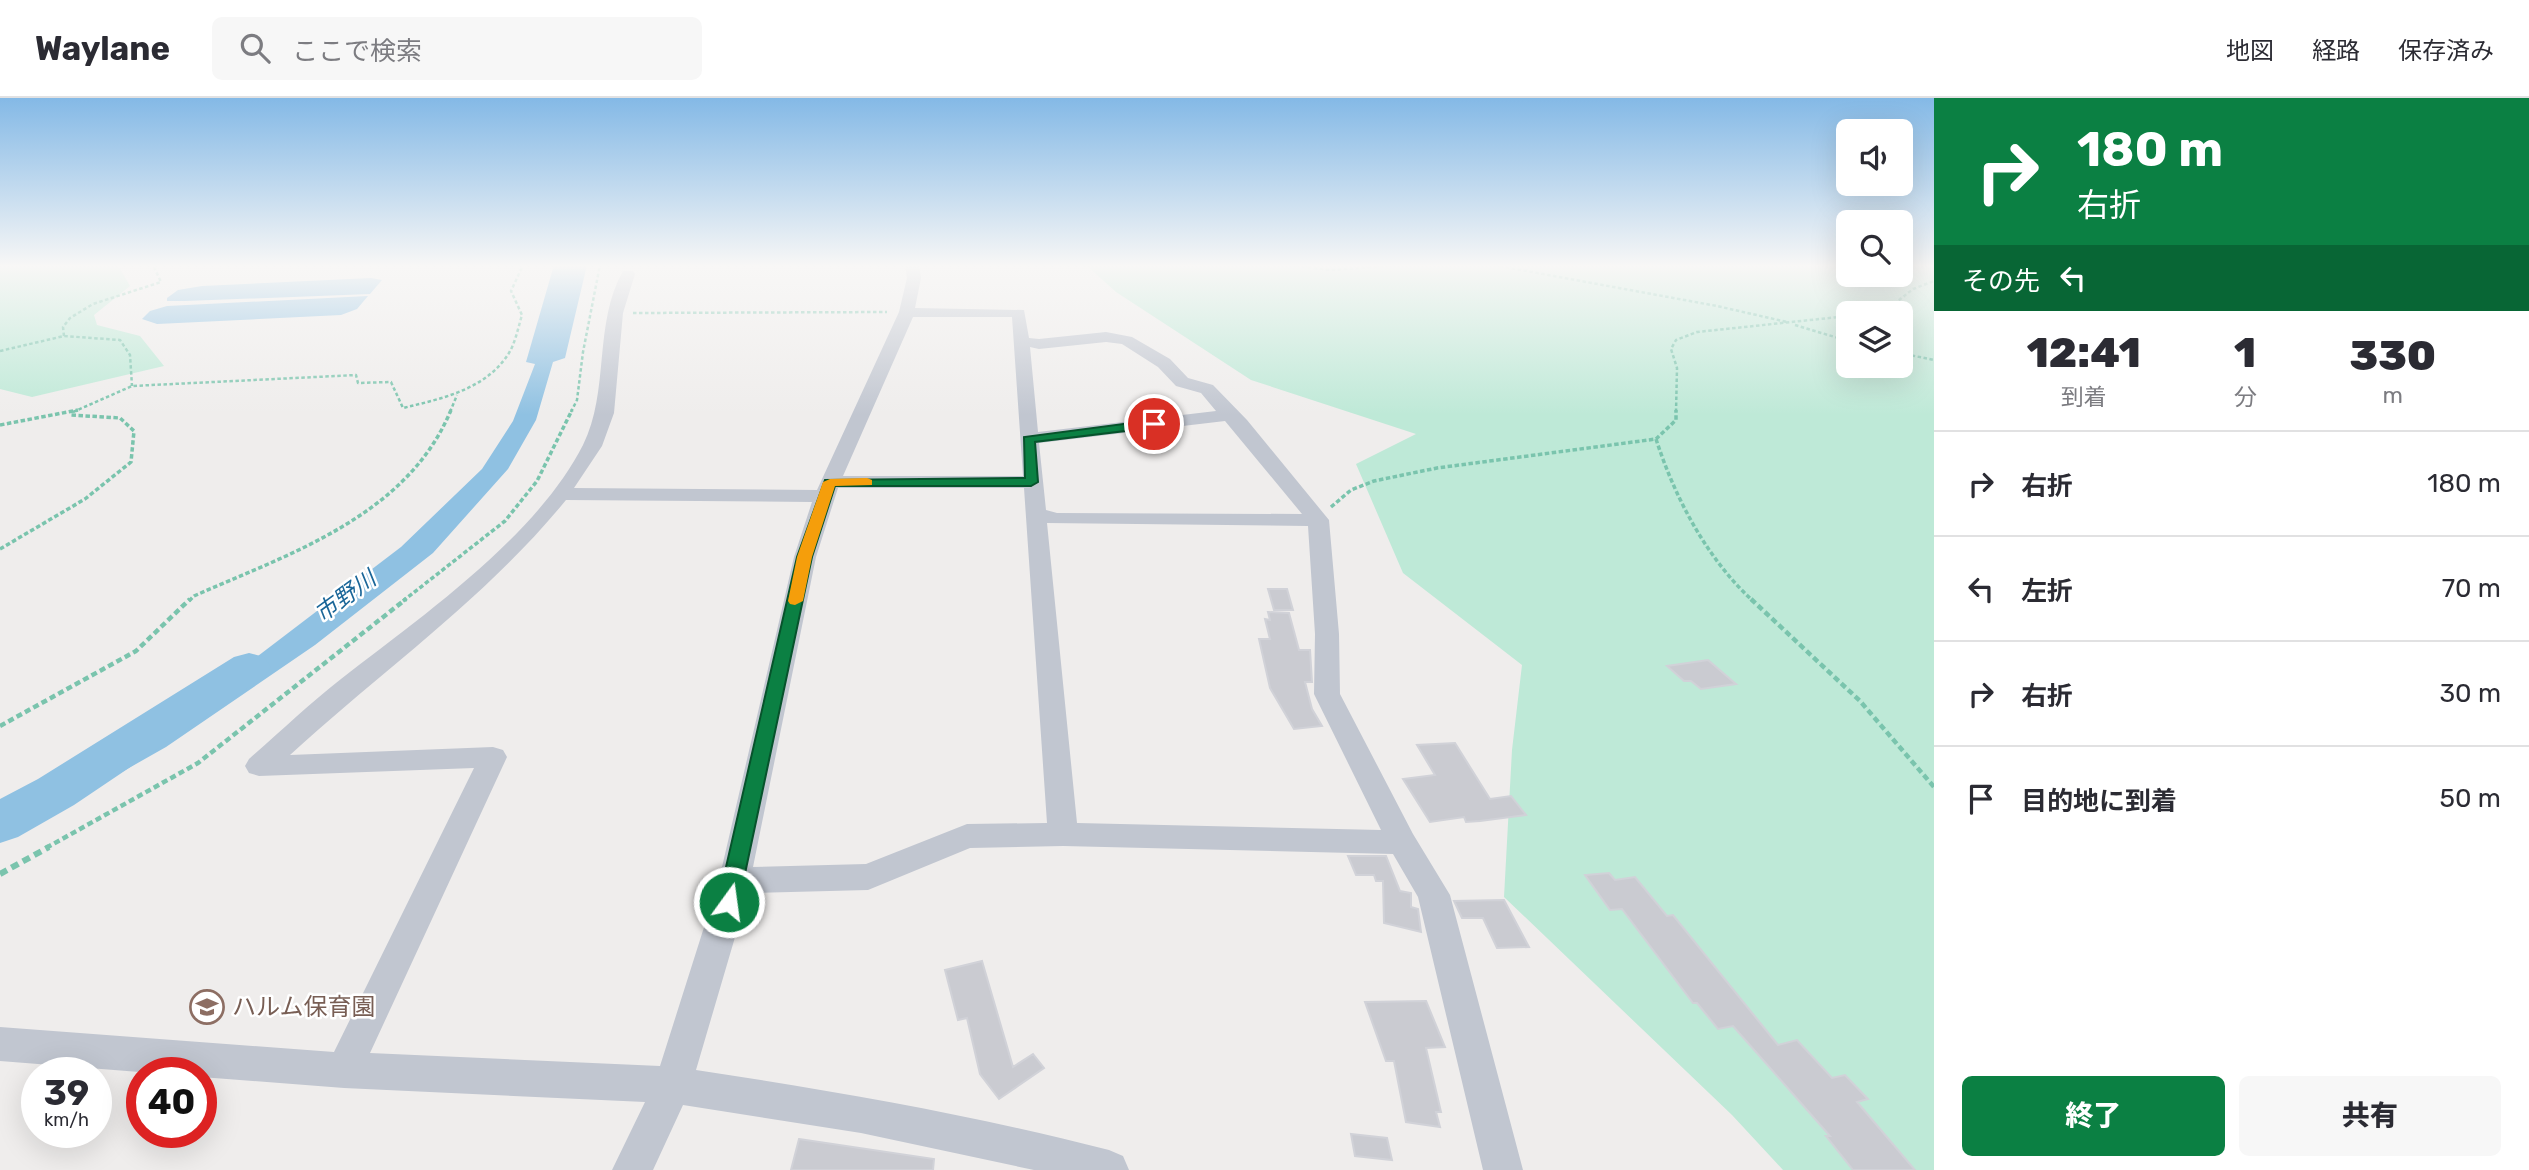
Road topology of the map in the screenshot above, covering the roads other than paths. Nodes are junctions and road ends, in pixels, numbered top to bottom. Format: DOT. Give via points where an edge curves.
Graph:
graph roads {
  1 [pos="615,315"];
  2 [pos="906,315"];
  3 [pos="1019,315"];
  4 [pos="1021,341"];
  5 [pos="1229,415"];
  6 [pos="1028,439"];
  7 [pos="1031,482"];
  8 [pos="827,489"];
  9 [pos="560,494"];
  10 [pos="1034,514"];
  11 [pos="1318,520"];
  12 [pos="1063,834"];
  13 [pos="1402,842"];
  14 [pos="735,880"];
  15 [pos="0,1044"];
  16 [pos="344,1070"];
  17 [pos="673,1085"];
  18 [pos="632,1170"];
  19 [pos="1109,1170"];
  20 [pos="1503,1170"];
  1 -- 9 [label="street" via="605,413 592,446"];
  2 -- 8 [label="street"];
  3 -- 4 [label="street"];
  4 -- 5 [label="street" via="1126,340 1164,363 1182,382 1207,389"];
  4 -- 6 [label="street"];
  5 -- 6 [label="street"];
  5 -- 11 [label="street"];
  6 -- 7 [label="street"];
  7 -- 8 [label="street"];
  7 -- 10 [label="street"];
  8 -- 9 [label="street"];
  8 -- 14 [label="street" via="805,557"];
  9 -- 16 [label="street" via="490,570 259,766 493,757"];
  10 -- 11 [label="street" via="1057,519"];
  10 -- 12 [label="street"];
  11 -- 13 [label="street" via="1327,694"];
  12 -- 13 [label="street"];
  12 -- 14 [label="street" via="967,836 868,877"];
  13 -- 20 [label="street" via="1434,895"];
  14 -- 17 [label="street"];
  15 -- 16 [label="street"];
  16 -- 17 [label="street"];
  17 -- 18 [label="street"];
  17 -- 19 [label="street" via="860,1114 1006,1143"];
}
